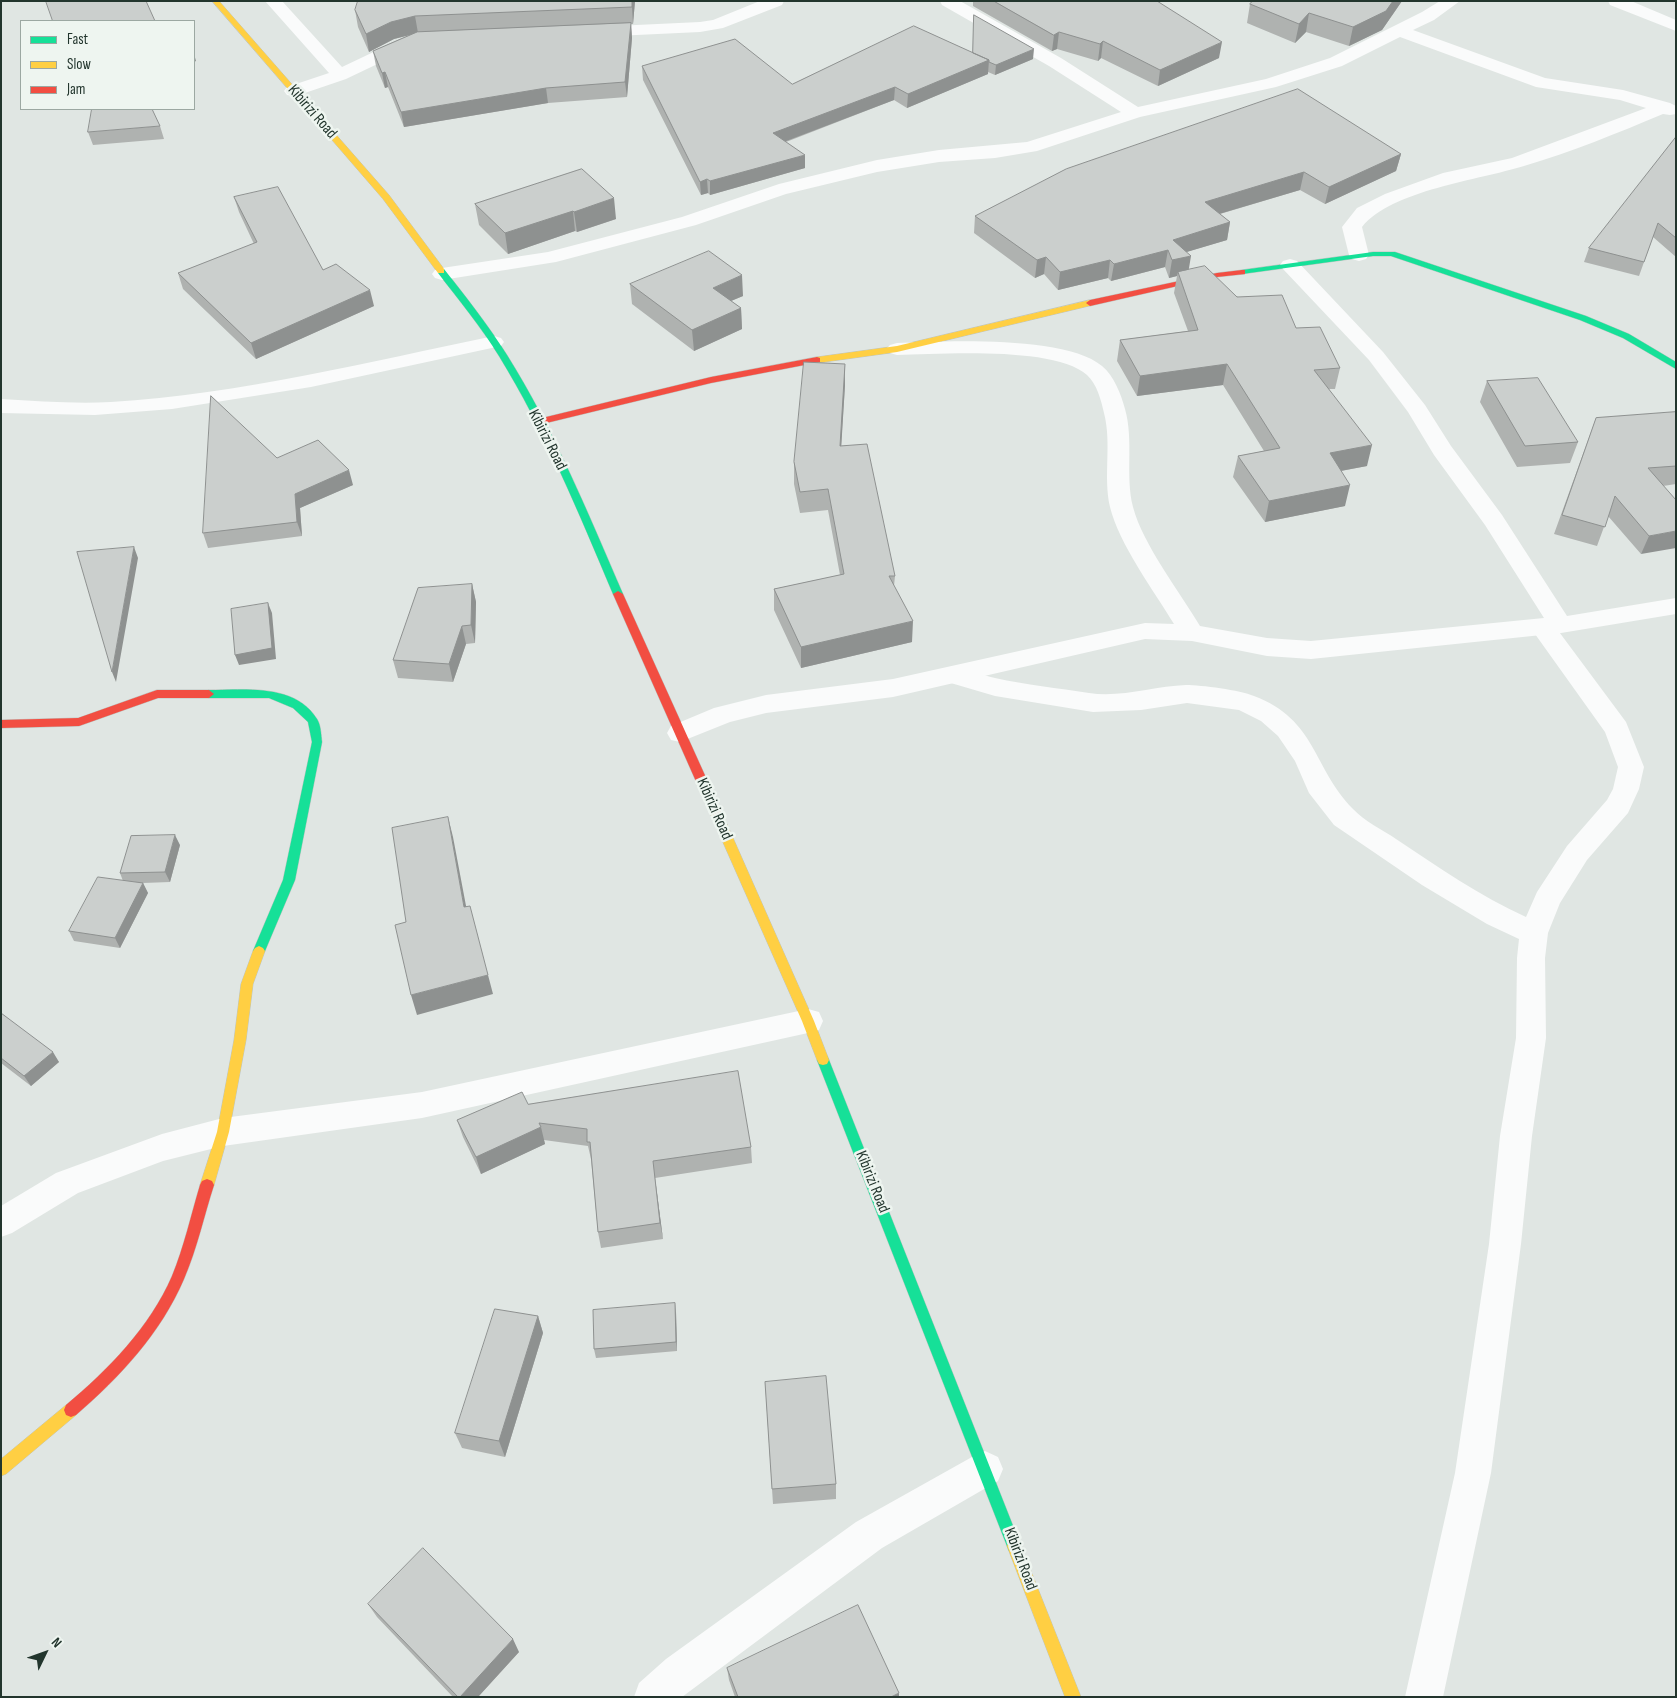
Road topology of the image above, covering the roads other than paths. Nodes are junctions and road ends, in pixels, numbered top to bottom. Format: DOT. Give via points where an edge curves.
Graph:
graph roads {
  1 [pos="215,1"];
  2 [pos="273,1"];
  3 [pos="776,1"];
  4 [pos="948,1"];
  5 [pos="1452,1"];
  6 [pos="1616,1"];
  7 [pos="750,5"];
  8 [pos="1672,8"];
  9 [pos="1653,17"];
  10 [pos="1676,26"];
  11 [pos="1400,31"];
  12 [pos="579,33"];
  13 [pos="426,40"];
  14 [pos="340,75"];
  15 [pos="293,90"];
  16 [pos="1670,110"];
  17 [pos="1135,113"];
  18 [pos="1359,255"];
  19 [pos="1290,265"];
  20 [pos="442,274"];
  21 [pos="494,342"];
  22 [pos="897,349"];
  23 [pos="1676,366"];
  24 [pos="1,406"];
  25 [pos="538,422"];
  26 [pos="1676,606"];
  27 [pos="1552,626"];
  28 [pos="1192,633"];
  29 [pos="953,675"];
  30 [pos="1,724"];
  31 [pos="680,733"];
  32 [pos="1534,933"];
  33 [pos="808,1021"];
  34 [pos="223,1132"];
  35 [pos="1,1223"];
  36 [pos="1,1469"];
  37 [pos="985,1469"];
  38 [pos="652,1697"];
  39 [pos="1074,1697"];
  40 [pos="1424,1697"];
  1 -- 15 [label="street, Kibirizi Road"];
  2 -- 14 [label="street"];
  3 -- 7 [label="street"];
  4 -- 17 [label="street" via="1056,62"];
  5 -- 11 [label="street"];
  6 -- 9 [label="street"];
  7 -- 12 [label="street" via="718,24 700,27"];
  8 -- 9 [label="street"];
  9 -- 10 [label="street"];
  11 -- 16 [label="street" via="1542,83 1624,95"];
  11 -- 17 [label="street" via="1336,62 1270,83"];
  13 -- 14 [label="street" via="400,45"];
  14 -- 15 [label="street"];
  15 -- 20 [label="street, Kibirizi Road" via="386,197"];
  16 -- 18 [label="street" via="1517,162 1450,178 1392,198 1364,212 1352,227"];
  17 -- 20 [label="street" via="1030,147 877,166 779,190 689,221 549,258"];
  18 -- 19 [label="street"];
  18 -- 23 [label="street" via="1392,254 1583,318 1626,336"];
  19 -- 22 [label="street" via="1217,275"];
  19 -- 27 [label="street" via="1376,356 1405,395 1494,520"];
  20 -- 21 [label="street, Kibirizi Road"];
  21 -- 24 [label="street" via="258,390 200,398 125,407"];
  21 -- 25 [label="street, Kibirizi Road"];
  22 -- 25 [label="street" via="828,358 712,380"];
  22 -- 28 [label="street" via="981,348 1038,353 1066,357 1094,370 1108,389 1117,422 1117,467 1122,509 1136,541"];
  25 -- 31 [label="street, Kibirizi Road" via="568,480"];
  26 -- 27 [label="street"];
  27 -- 28 [label="street" via="1311,650 1268,647"];
  27 -- 32 [label="street" via="1617,729 1631,767 1626,790 1618,806 1577,853 1547,900"];
  28 -- 29 [label="street" via="1145,631"];
  29 -- 31 [label="street" via="893,688 766,704 723,714"];
  29 -- 32 [label="street" via="995,687 1093,703 1142,702 1187,694 1244,702 1270,714 1287,728 1307,759 1318,786 1344,818 1432,877 1497,916"];
  30 -- 34 [label="street" via="79,722 157,694 228,693 270,694 297,705 313,721 317,742 289,880 247,984"];
  31 -- 33 [label="street, Kibirizi Road"];
  32 -- 40 [label="street" via="1531,1038 1474,1463"];
  33 -- 34 [label="street" via="422,1106"];
  33 -- 37 [label="street, Kibirizi Road"];
  34 -- 35 [label="street" via="162,1148 67,1183"];
  34 -- 36 [label="street" via="177,1281 147,1332 92,1393"];
  37 -- 38 [label="street" via="869,1535"];
  37 -- 39 [label="street, Kibirizi Road"];
}
